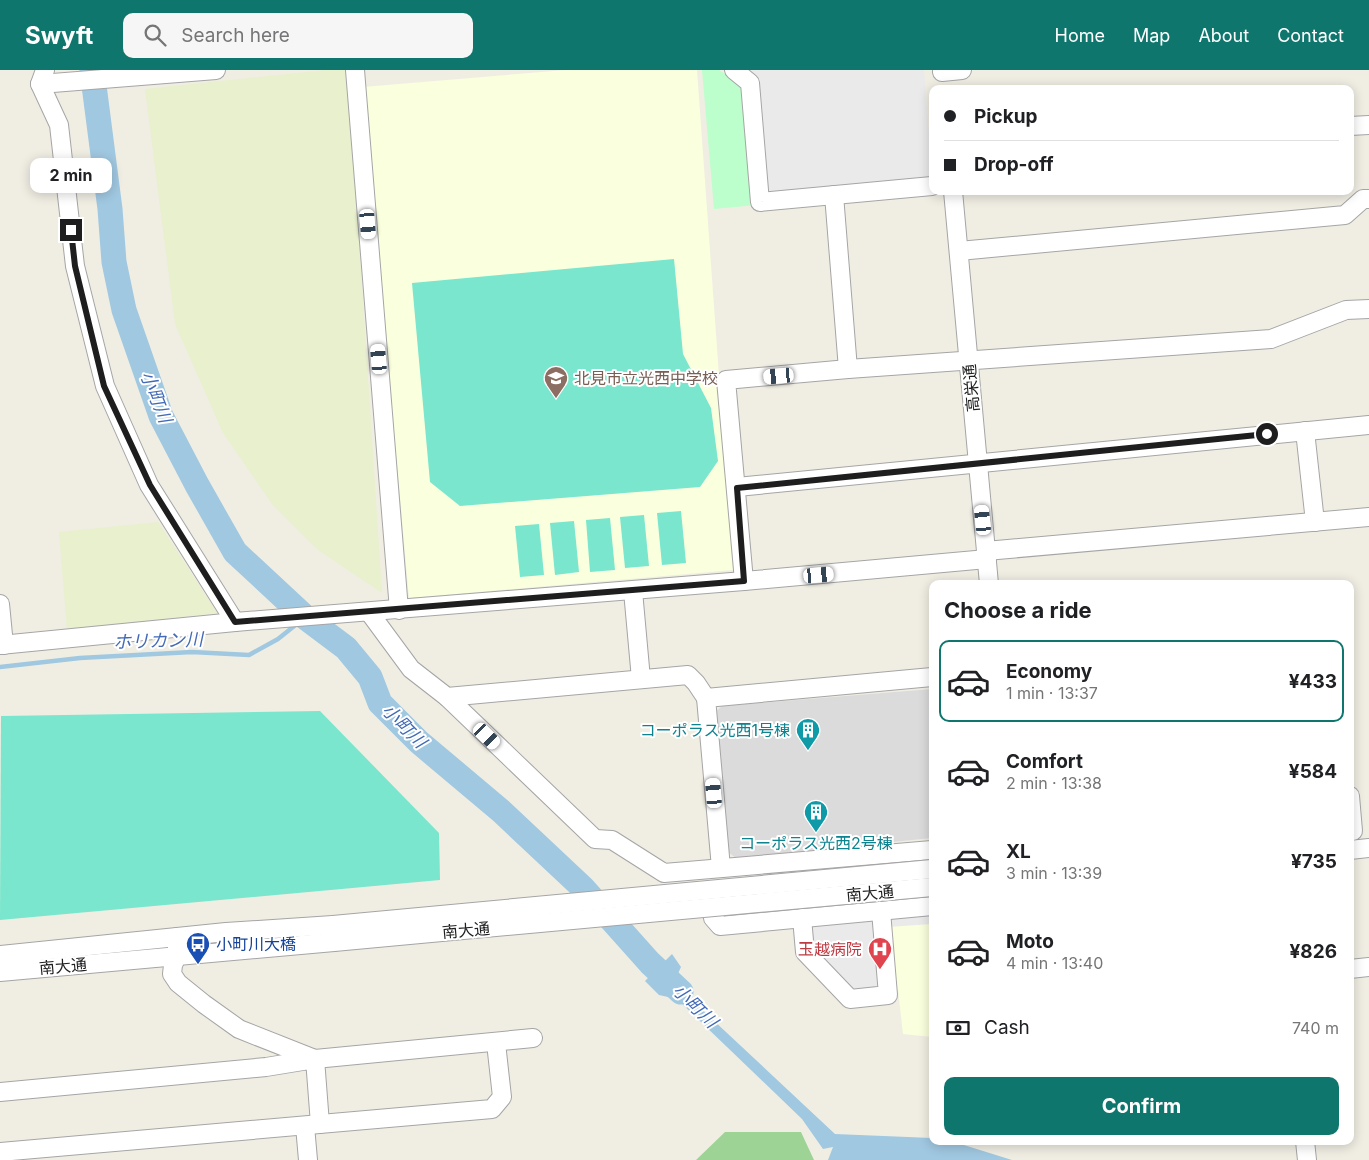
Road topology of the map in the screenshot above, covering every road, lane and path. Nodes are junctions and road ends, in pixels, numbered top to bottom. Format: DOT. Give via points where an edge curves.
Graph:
graph roads {
  1 [pos="216,70"];
  2 [pos="355,70"];
  3 [pos="734,70"];
  4 [pos="962,70"];
  5 [pos="43,77"];
  6 [pos="943,77"];
  7 [pos="1369,125"];
  8 [pos="1354,126"];
  9 [pos="929,186"];
  10 [pos="834,195"];
  11 [pos="953,195"];
  12 [pos="1369,199"];
  13 [pos="959,251"];
  14 [pos="1369,309"];
  15 [pos="969,361"];
  16 [pos="848,369"];
  17 [pos="1369,425"];
  18 [pos="1305,431"];
  19 [pos="978,463"];
  20 [pos="737,488"];
  21 [pos="1369,517"];
  22 [pos="1315,522"];
  23 [pos="987,555"];
  24 [pos="989,580"];
  25 [pos="744,581"];
  26 [pos="633,591"];
  27 [pos="0,604"];
  28 [pos="399,610"];
  29 [pos="362,612"];
  30 [pos="244,622"];
  31 [pos="2,645"];
  32 [pos="929,677"];
  33 [pos="641,679"];
  34 [pos="447,697"];
  35 [pos="706,698"];
  36 [pos="1354,816"];
  37 [pos="1357,831"];
  38 [pos="1369,848"];
  39 [pos="929,850"];
  40 [pos="1354,850"];
  41 [pos="715,869"];
  42 [pos="929,870"];
  43 [pos="929,886"];
  44 [pos="929,906"];
  45 [pos="881,910"];
  46 [pos="802,918"];
  47 [pos="334,933"];
  48 [pos="177,937"];
  49 [pos="0,954"];
  50 [pos="177,956"];
  51 [pos="1369,967"];
  52 [pos="1354,969"];
  53 [pos="0,972"];
  54 [pos="533,1038"];
  55 [pos="496,1043"];
  56 [pos="315,1059"];
  57 [pos="0,1092"];
  58 [pos="313,1125"];
  59 [pos="1305,1145"];
  60 [pos="0,1152"];
  61 [pos="67,1153"];
  62 [pos="308,1160"];
  63 [pos="1307,1160"];
  1 -- 5 [label="street" via="59,83"];
  2 -- 28 [label="street"];
  3 -- 10 [label="street" via="750,83 760,202"];
  4 -- 6 [label="street"];
  5 -- 30 [label="street" via="58,126 75,266 104,386 150,485"];
  7 -- 8 [label="street"];
  9 -- 10 [label="street"];
  10 -- 16 [label="street"];
  11 -- 13 [label="street, 高栄通"];
  12 -- 13 [label="street" via="1363,199 1345,215"];
  13 -- 15 [label="street, 高栄通"];
  14 -- 15 [label="street" via="1346,310 1271,339"];
  15 -- 16 [label="street"];
  15 -- 19 [label="street, 高栄通"];
  16 -- 20 [label="street" via="726,380"];
  17 -- 18 [label="street"];
  18 -- 19 [label="street"];
  18 -- 22 [label="street"];
  19 -- 20 [label="street"];
  19 -- 23 [label="street, 高栄通"];
  20 -- 25 [label="street"];
  21 -- 22 [label="street"];
  22 -- 23 [label="street"];
  23 -- 24 [label="street, 高栄通"];
  23 -- 25 [label="street"];
  25 -- 26 [label="street"];
  26 -- 28 [label="street"];
  26 -- 33 [label="street"];
  27 -- 31 [label="street"];
  28 -- 29 [label="street"];
  29 -- 30 [label="street"];
  29 -- 34 [label="street" via="411,669"];
  30 -- 31 [label="street"];
  32 -- 35 [label="street"];
  33 -- 34 [label="street"];
  33 -- 35 [label="street" via="688,675"];
  34 -- 41 [label="street" via="596,839 612,840 664,873"];
  35 -- 41 [label="street"];
  36 -- 37 [label="street"];
  38 -- 40 [label="street"];
  39 -- 41 [label="street"];
  41 -- 46 [label="street" via="713,918 720,926"];
  42 -- 47 [label="street, 南大通, bridge"];
  43 -- 47 [label="street, 南大通, bridge"];
  44 -- 45 [label="street"];
  45 -- 46 [label="street"];
  45 -- 46 [label="street" via="888,996 850,999 805,952"];
  47 -- 48 [label="street, 南大通"];
  47 -- 50 [label="street, 南大通"];
  48 -- 49 [label="street, 南大通"];
  48 -- 50 [label="street"];
  50 -- 53 [label="street, 南大通"];
  50 -- 56 [label="street" via="172,974 204,1004 239,1029"];
  51 -- 52 [label="street"];
  54 -- 55 [label="street"];
  55 -- 56 [label="street"];
  55 -- 58 [label="street" via="502,1097 492,1108"];
  56 -- 57 [label="street" via="266,1067"];
  56 -- 58 [label="street"];
  58 -- 61 [label="street"];
  58 -- 62 [label="street"];
  59 -- 63 [label="street"];
  60 -- 61 [label="street"];
}
